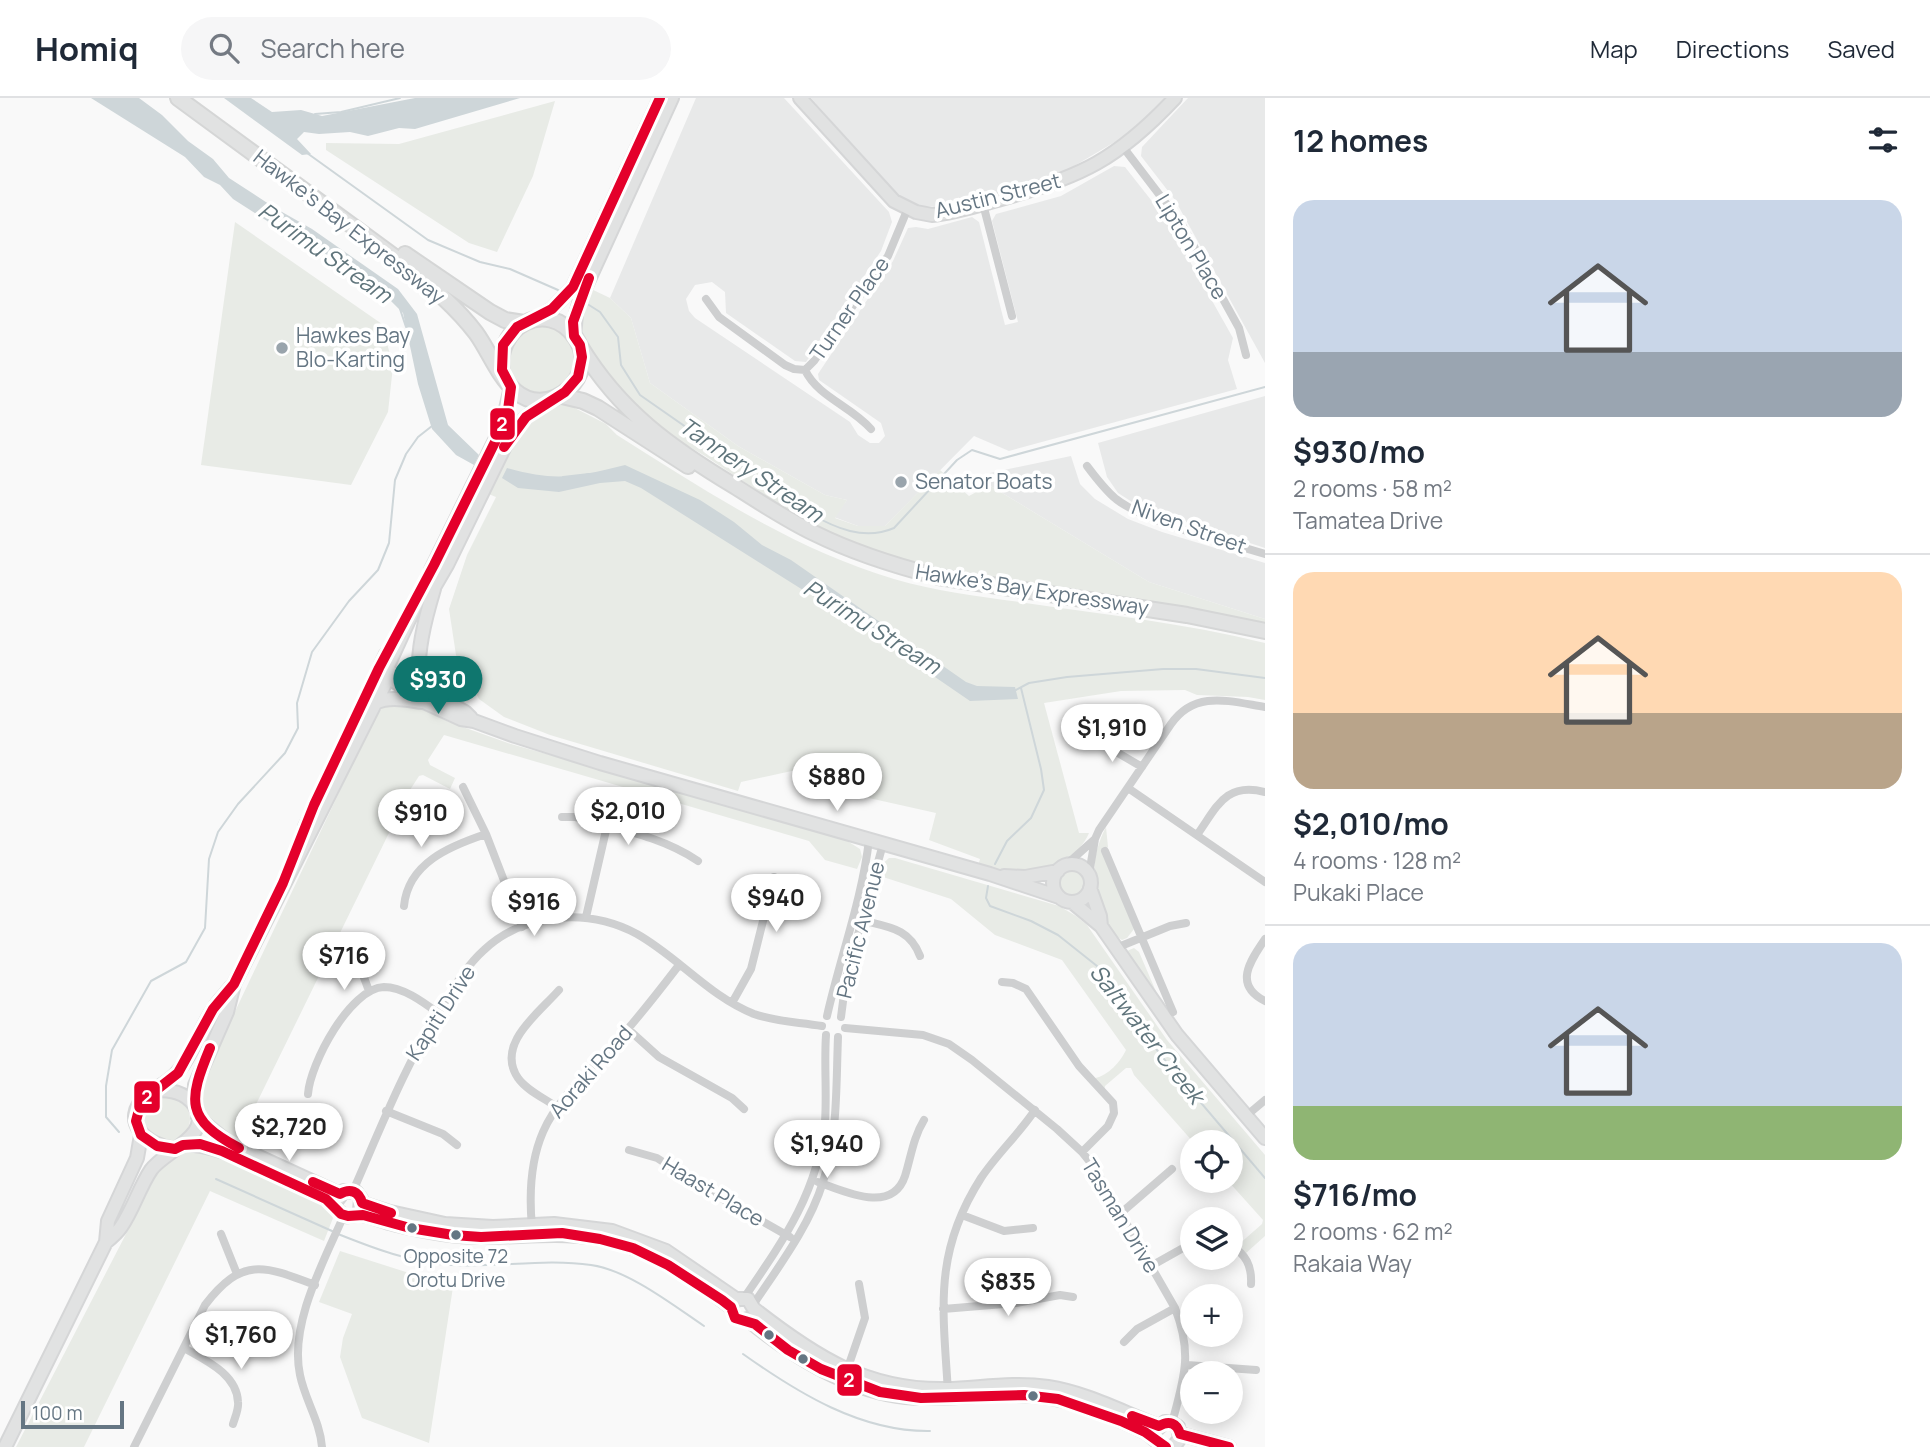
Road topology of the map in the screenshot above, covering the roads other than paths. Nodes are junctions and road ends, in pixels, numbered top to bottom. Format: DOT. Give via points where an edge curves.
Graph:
graph roads {
  1 [pos="178,98"];
  2 [pos="190,98"];
  3 [pos="660,98"];
  4 [pos="672,98"];
  5 [pos="800,98"];
  6 [pos="1175,98"];
  7 [pos="1124,147"];
  8 [pos="983,204"];
  9 [pos="908,208"];
  10 [pos="706,299"];
  11 [pos="1012,316"];
  12 [pos="528,322"];
  13 [pos="577,341"];
  14 [pos="1246,355"];
  15 [pos="805,370"];
  16 [pos="506,380"];
  17 [pos="556,398"];
  18 [pos="871,429"];
  19 [pos="1087,467"];
  20 [pos="1265,554"];
  21 [pos="434,565"];
  22 [pos="436,582"];
  23 [pos="1265,631"];
  24 [pos="1265,637"];
  25 [pos="388,675"];
  26 [pos="420,688"];
  27 [pos="375,703"];
  28 [pos="426,703"];
  29 [pos="1265,707"];
  30 [pos="474,721"];
  31 [pos="1094,739"];
  32 [pos="1142,767"];
  33 [pos="463,787"];
  34 [pos="1128,788"];
  35 [pos="1265,792"];
  36 [pos="314,805"];
  37 [pos="562,817"];
  38 [pos="607,826"];
  39 [pos="486,834"];
  40 [pos="1197,835"];
  41 [pos="1095,839"];
  42 [pos="869,840"];
  43 [pos="883,844"];
  44 [pos="1105,851"];
  45 [pos="698,861"];
  46 [pos="1063,867"];
  47 [pos="990,874"];
  48 [pos="774,877"];
  49 [pos="1090,881"];
  50 [pos="1265,882"];
  51 [pos="283,883"];
  52 [pos="1065,900"];
  53 [pos="404,906"];
  54 [pos="586,917"];
  55 [pos="852,918"];
  56 [pos="861,920"];
  57 [pos="1186,923"];
  58 [pos="1101,926"];
  59 [pos="522,927"];
  60 [pos="1142,937"];
  61 [pos="1265,939"];
  62 [pos="1116,948"];
  63 [pos="920,956"];
  64 [pos="359,964"];
  65 [pos="679,965"];
  66 [pos="1002,982"];
  67 [pos="234,984"];
  68 [pos="559,990"];
  69 [pos="369,991"];
  70 [pos="1265,1001"];
  71 [pos="732,1003"];
  72 [pos="1173,1012"];
  73 [pos="438,1013"];
  74 [pos="827,1017"];
  75 [pos="841,1017"];
  76 [pos="845,1028"];
  77 [pos="628,1029"];
  78 [pos="824,1030"];
  79 [pos="838,1037"];
  80 [pos="156,1090"];
  81 [pos="308,1094"];
  82 [pos="1265,1100"];
  83 [pos="194,1104"];
  84 [pos="558,1108"];
  85 [pos="744,1109"];
  86 [pos="1035,1110"];
  87 [pos="386,1111"];
  88 [pos="1246,1116"];
  89 [pos="198,1118"];
  90 [pos="924,1120"];
  91 [pos="141,1135"];
  92 [pos="1265,1138"];
  93 [pos="457,1145"];
  94 [pos="179,1147"];
  95 [pos="629,1150"];
  96 [pos="1082,1152"];
  97 [pos="1172,1168"];
  98 [pos="812,1180"];
  99 [pos="823,1184"];
  100 [pos="347,1192"];
  101 [pos="362,1203"];
  102 [pos="345,1212"];
  103 [pos="1121,1213"];
  104 [pos="962,1215"];
  105 [pos="1033,1228"];
  106 [pos="532,1229"];
  107 [pos="221,1234"];
  108 [pos="791,1237"];
  109 [pos="106,1242"];
  110 [pos="1180,1250"];
  111 [pos="1243,1256"];
  112 [pos="1151,1266"];
  113 [pos="237,1274"];
  114 [pos="859,1284"];
  115 [pos="1251,1284"];
  116 [pos="315,1285"];
  117 [pos="1073,1297"];
  118 [pos="744,1306"];
  119 [pos="1175,1308"];
  120 [pos="943,1309"];
  121 [pos="1124,1342"];
  122 [pos="184,1348"];
  123 [pos="1187,1361"];
  124 [pos="1243,1369"];
  125 [pos="1256,1370"];
  126 [pos="845,1375"];
  127 [pos="948,1393"];
  128 [pos="1180,1394"];
  129 [pos="233,1424"];
  130 [pos="1169,1440"];
  131 [pos="5,1447"];
  132 [pos="134,1447"];
  133 [pos="322,1447"];
  134 [pos="1229,1447"];
  1 -- 16 [label="highway, Hawke's Bay Expressway" via="435,290 475,332"];
  2 -- 12 [label="highway, Hawke's Bay Expressway" via="472,301 505,320"];
  3 -- 12 [label="main road" via="573,286 552,309"];
  4 -- 13 [label="main road" via="581,297"];
  5 -- 9 [label="main road, Austin Street" via="887,194"];
  6 -- 7 [label="main road, Austin Street"];
  7 -- 8 [label="main road, Austin Street" via="1074,176"];
  7 -- 14 [label="street, Lipton Place" via="1181,223 1239,328"];
  8 -- 9 [label="main road, Austin Street" via="932,215"];
  8 -- 11 [label="street"];
  9 -- 15 [label="street, Turner Place" via="888,256"];
  10 -- 15 [label="street, Turner Place" via="719,317 763,349 794,369"];
  12 -- 13 [label="highway" via="545,319 558,323"];
  12 -- 16 [label="highway" via="513,330 503,345 500,358"];
  13 -- 17 [label="highway" via="582,357 580,374"];
  13 -- 23 [label="highway, Hawke's Bay Expressway" via="614,395 652,430 785,518 847,548 939,577"];
  15 -- 18 [label="street" via="815,386"];
  16 -- 17 [label="highway" via="524,398"];
  16 -- 21 [label="main road" via="508,410 502,426"];
  17 -- 22 [label="main road" via="526,417 510,436"];
  17 -- 24 [label="highway, Hawke's Bay Expressway" via="598,408 737,498 802,534 874,565 952,584"];
  19 -- 20 [label="street, Niven Street" via="1129,508"];
  21 -- 25 [label="main road" via="391,657"];
  21 -- 36 [label="main road" via="385,655"];
  22 -- 25 [label="main road"];
  22 -- 26 [label="main road" via="427,610"];
  25 -- 26 [label="main road" via="397,674"];
  25 -- 27 [label="main road"];
  25 -- 28 [label="main road"];
  25 -- 36 [label="main road" via="380,680"];
  26 -- 30 [label="main road"];
  27 -- 28 [label="main road" via="395,699"];
  27 -- 51 [label="main road"];
  28 -- 30 [label="main road"];
  29 -- 32 [label="street" via="1211,701 1189,705 1177,715"];
  30 -- 42 [label="main road" via="600,763"];
  31 -- 32 [label="street"];
  32 -- 34 [label="street"];
  33 -- 39 [label="street"];
  34 -- 40 [label="street"];
  34 -- 41 [label="street"];
  35 -- 40 [label="street" via="1241,789 1225,797"];
  36 -- 51 [label="main road"];
  37 -- 38 [label="street"];
  38 -- 45 [label="street" via="663,842"];
  38 -- 54 [label="street"];
  39 -- 53 [label="street" via="445,849 429,861 411,880"];
  39 -- 59 [label="street"];
  40 -- 50 [label="street"];
  41 -- 46 [label="street"];
  41 -- 49 [label="street"];
  42 -- 43 [label="main road"];
  42 -- 55 [label="street, Pacific Avenue"];
  43 -- 47 [label="main road"];
  43 -- 56 [label="street, Pacific Avenue"];
  44 -- 60 [label="street"];
  46 -- 47 [label="main road" via="1025,877"];
  46 -- 49 [label="main road" via="1082,866"];
  46 -- 52 [label="main road" via="1053,886"];
  47 -- 52 [label="main road"];
  48 -- 71 [label="street" via="751,969"];
  49 -- 52 [label="main road" via="1083,897"];
  49 -- 58 [label="main road"];
  51 -- 67 [label="main road"];
  52 -- 58 [label="main road"];
  54 -- 59 [label="street, Kapiti Drive" via="551,918"];
  54 -- 65 [label="street, Kapiti Drive" via="638,935"];
  55 -- 56 [label="street"];
  55 -- 74 [label="street, Pacific Avenue"];
  56 -- 63 [label="street" via="906,934"];
  56 -- 75 [label="street, Pacific Avenue"];
  57 -- 60 [label="street"];
  58 -- 62 [label="main road"];
  59 -- 73 [label="street, Kapiti Drive" via="483,950"];
  60 -- 62 [label="street"];
  60 -- 72 [label="street"];
  61 -- 70 [label="street" via="1247,978 1251,991"];
  62 -- 88 [label="main road" via="1164,1019"];
  64 -- 69 [label="street"];
  65 -- 71 [label="street, Kapiti Drive"];
  65 -- 77 [label="street, Aoraki Road"];
  66 -- 96 [label="street" via="1026,989 1079,1066 1113,1103 1108,1126"];
  67 -- 80 [label="main road" via="213,1009 178,1073"];
  67 -- 83 [label="main road" via="227,1012 195,1085"];
  68 -- 84 [label="street" via="518,1034 512,1058 526,1086"];
  69 -- 73 [label="street" via="383,987 400,990"];
  69 -- 81 [label="street" via="348,1010 332,1035 309,1080"];
  71 -- 78 [label="street, Kapiti Drive" via="757,1015"];
  73 -- 87 [label="street, Kapiti Drive"];
  74 -- 75 [label="street"];
  74 -- 78 [label="street"];
  75 -- 76 [label="street"];
  76 -- 79 [label="street"];
  76 -- 86 [label="street, Tasman Drive" via="923,1035 949,1044"];
  77 -- 84 [label="street, Aoraki Road"];
  77 -- 85 [label="street" via="659,1057"];
  78 -- 79 [label="street"];
  78 -- 98 [label="street" via="825,1119"];
  79 -- 99 [label="street" via="835,1116"];
  80 -- 83 [label="main road" via="176,1092"];
  80 -- 91 [label="main road" via="138,1108"];
  82 -- 88 [label="street"];
  83 -- 89 [label="main road"];
  84 -- 106 [label="street, Aoraki Road" via="545,1128 533,1163"];
  86 -- 96 [label="street, Tasman Drive"];
  86 -- 104 [label="street" via="984,1175"];
  87 -- 93 [label="street" via="443,1134"];
  87 -- 100 [label="street, Kapiti Drive"];
  88 -- 92 [label="main road"];
  89 -- 94 [label="main road" via="194,1133"];
  89 -- 100 [label="main road" via="229,1143"];
  90 -- 99 [label="street" via="904,1180 889,1195 861,1197"];
  91 -- 94 [label="main road" via="157,1146"];
  91 -- 109 [label="main road" via="137,1158 108,1221"];
  94 -- 102 [label="main road" via="206,1146 237,1157"];
  94 -- 109 [label="main road" via="152,1169 121,1227"];
  95 -- 108 [label="street, Haast Place" via="657,1158"];
  96 -- 103 [label="street, Tasman Drive"];
  97 -- 103 [label="street"];
  98 -- 99 [label="street"];
  98 -- 108 [label="street"];
  99 -- 108 [label="street"];
  100 -- 101 [label="main road" via="359,1195"];
  100 -- 102 [label="main road" via="337,1200"];
  101 -- 102 [label="main road" via="361,1210"];
  101 -- 106 [label="main road" via="444,1224"];
  102 -- 106 [label="main road" via="453,1235 481,1237"];
  102 -- 116 [label="street"];
  103 -- 112 [label="street, Tasman Drive"];
  104 -- 105 [label="street" via="1003,1231"];
  104 -- 120 [label="street" via="947,1259"];
  106 -- 118 [label="main road" via="632,1248"];
  107 -- 113 [label="street"];
  108 -- 118 [label="street"];
  109 -- 131 [label="main road"];
  110 -- 112 [label="street"];
  111 -- 115 [label="street" via="1249,1263"];
  112 -- 119 [label="street, Tasman Drive"];
  113 -- 116 [label="street" via="260,1268"];
  113 -- 122 [label="street" via="220,1285 205,1305"];
  114 -- 126 [label="street" via="865,1318"];
  116 -- 133 [label="street" via="302,1317 297,1358"];
  117 -- 120 [label="street"];
  118 -- 126 [label="main road" via="787,1349 819,1368"];
  119 -- 121 [label="street" via="1137,1329"];
  119 -- 123 [label="street, Tasman Drive"];
  120 -- 127 [label="street"];
  122 -- 129 [label="street" via="212,1364 236,1389 239,1404"];
  122 -- 132 [label="street"];
  124 -- 125 [label="street"];
  126 -- 127 [label="main road" via="873,1390 905,1397"];
  127 -- 130 [label="main road" via="1060,1400"];
  128 -- 130 [label="street, Tasman Drive"];
  130 -- 134 [label="main road"];
}
